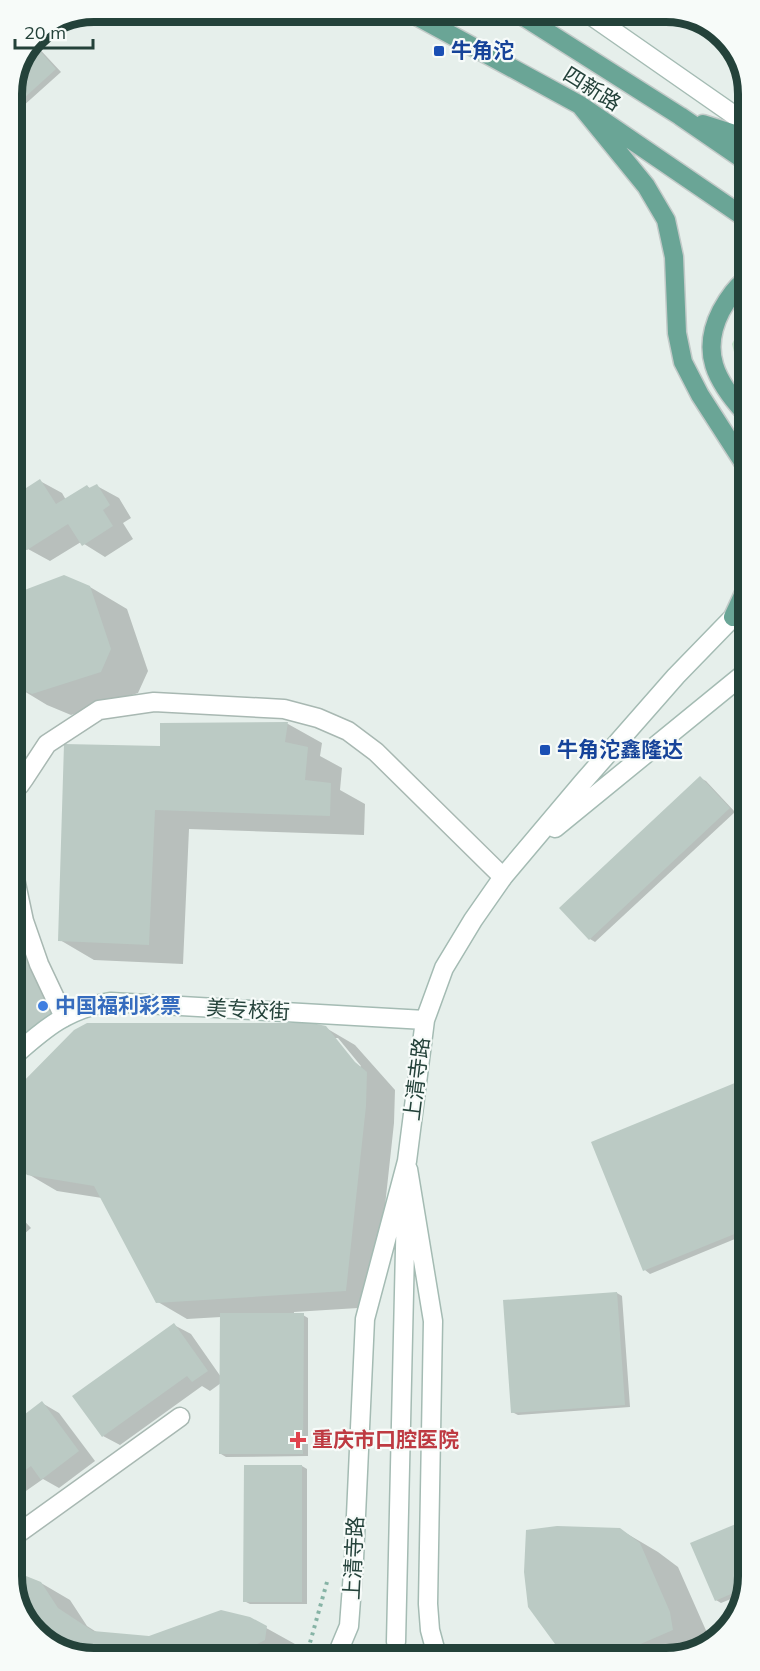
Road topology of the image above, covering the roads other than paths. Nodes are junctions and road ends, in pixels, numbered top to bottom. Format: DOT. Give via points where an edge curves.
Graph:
graph roads {
  1 [pos="428,23"];
  2 [pos="533,23"];
  3 [pos="602,23"];
  4 [pos="579,105"];
  5 [pos="680,116"];
  6 [pos="738,118"];
  7 [pos="738,135"];
  8 [pos="738,156"];
  9 [pos="738,213"];
  10 [pos="738,287"];
  11 [pos="738,404"];
  12 [pos="738,454"];
  13 [pos="738,612"];
  14 [pos="738,679"];
  15 [pos="23,781"];
  16 [pos="525,852"];
  17 [pos="503,878"];
  18 [pos="22,914"];
  19 [pos="64,1017"];
  20 [pos="425,1020"];
  21 [pos="22,1047"];
  22 [pos="407,1161"];
  23 [pos="180,1417"];
  24 [pos="22,1531"];
  25 [pos="340,1648"];
  26 [pos="395,1648"];
  27 [pos="435,1648"];
  1 -- 4 [label="main road, 四新路"];
  2 -- 5 [label="main road, 四新路"];
  3 -- 6 [label="main road"];
  4 -- 9 [label="main road, 四新路"];
  4 -- 12 [label="main road" via="646,186 666,220 674,257 677,333 683,362 699,395"];
  5 -- 7 [label="main road"];
  5 -- 8 [label="main road, 四新路"];
  10 -- 11 [label="main road" via="728,298 710,342 720,382"];
  13 -- 16 [label="main road, 上清寺路" via="676,676"];
  14 -- 16 [label="main road"];
  15 -- 17 [label="main road" via="47,744 99,710 154,702 284,709 348,731 367,745"];
  16 -- 17 [label="main road, 上清寺路"];
  17 -- 20 [label="main road, 上清寺路" via="444,968"];
  18 -- 19 [label="main road" via="39,964"];
  19 -- 20 [label="main road, 美专校街" via="91,1005 111,1002"];
  19 -- 21 [label="main road, 美专校街"];
  20 -- 22 [label="main road, 上清寺路"];
  22 -- 25 [label="main road, 上清寺路" via="364,1319 355,1547 349,1626"];
  22 -- 26 [label="main road"];
  22 -- 27 [label="main road" via="433,1321 428,1604"];
  23 -- 24 [label="main road"];
}
